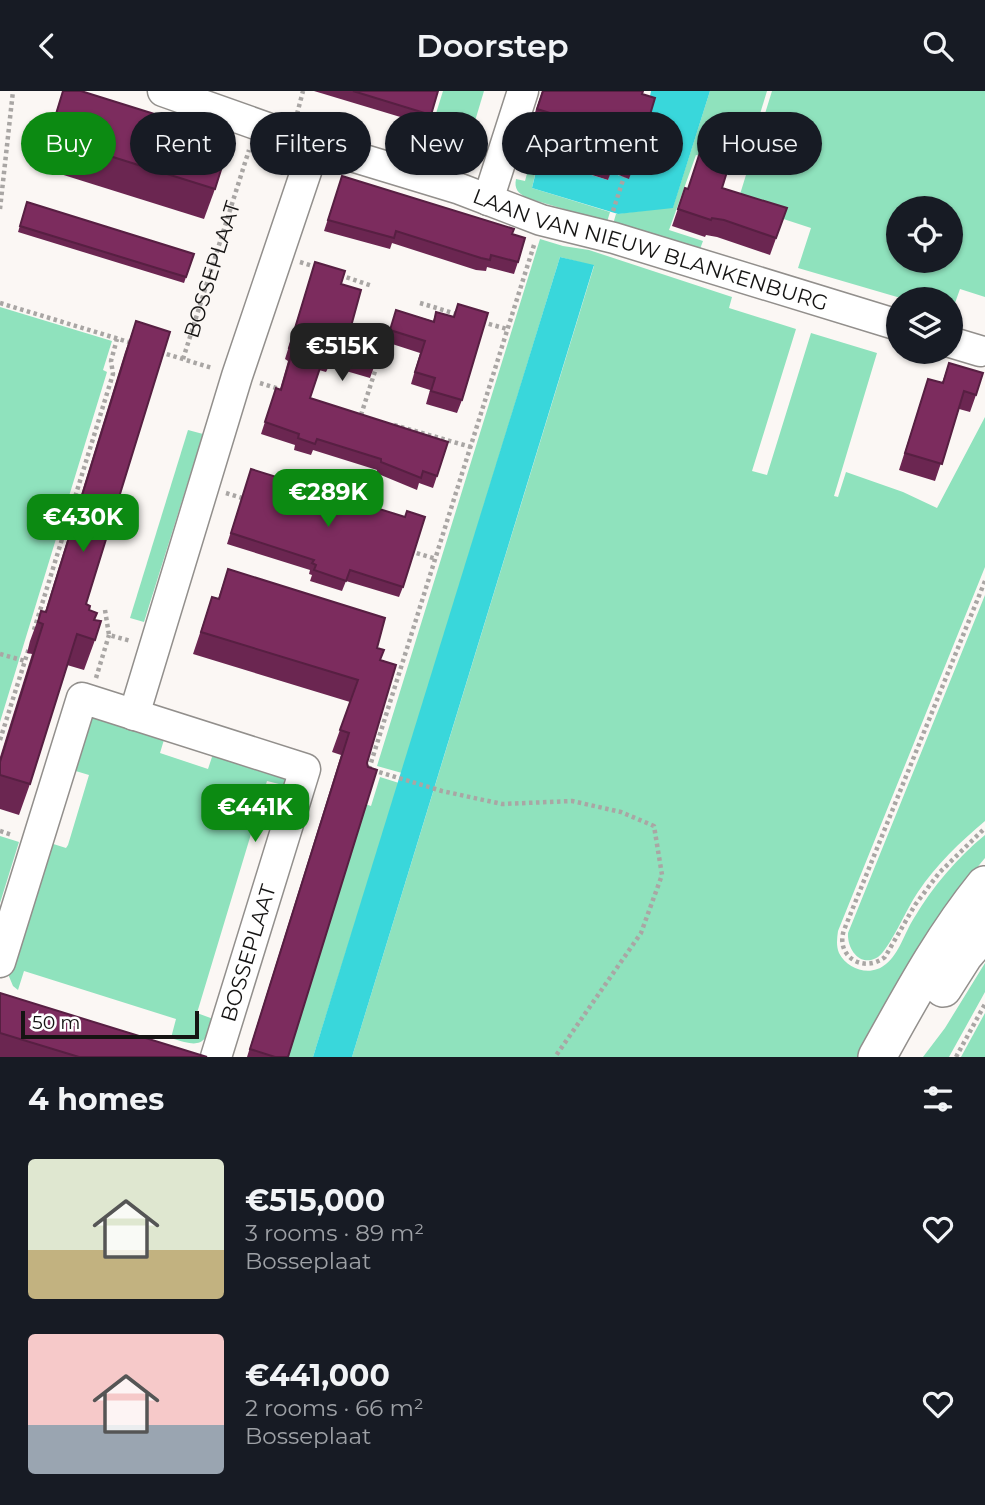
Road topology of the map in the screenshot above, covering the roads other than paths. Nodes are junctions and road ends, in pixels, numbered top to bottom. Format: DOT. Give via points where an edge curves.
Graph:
graph roads {
  1 [pos="163,91"];
  2 [pos="523,91"];
  3 [pos="250,122"];
  4 [pos="371,162"];
  5 [pos="304,175"];
  6 [pos="488,200"];
  7 [pos="886,321"];
  8 [pos="963,346"];
  9 [pos="980,351"];
  10 [pos="134,715"];
  11 [pos="985,885"];
  12 [pos="985,931"];
  13 [pos="0,963"];
  14 [pos="201,1056"];
  15 [pos="877,1057"];
  16 [pos="900,1057"];
  1 -- 3 [label="street, LAAN VAN NIEUW BLANKENBURG"];
  2 -- 6 [label="street"];
  4 -- 6 [label="street, LAAN VAN NIEUW BLANKENBURG"];
  5 -- 10 [label="street" via="237,376"];
  6 -- 7 [label="street, LAAN VAN NIEUW BLANKENBURG" via="541,220"];
  8 -- 9 [label="street"];
  10 -- 13 [label="street, BOSSEPLAAT" via="82,698"];
  10 -- 14 [label="street, BOSSEPLAAT" via="305,769"];
  11 -- 15 [label="main road" via="923,975"];
  12 -- 16 [label="main road" via="964,955"];
}
